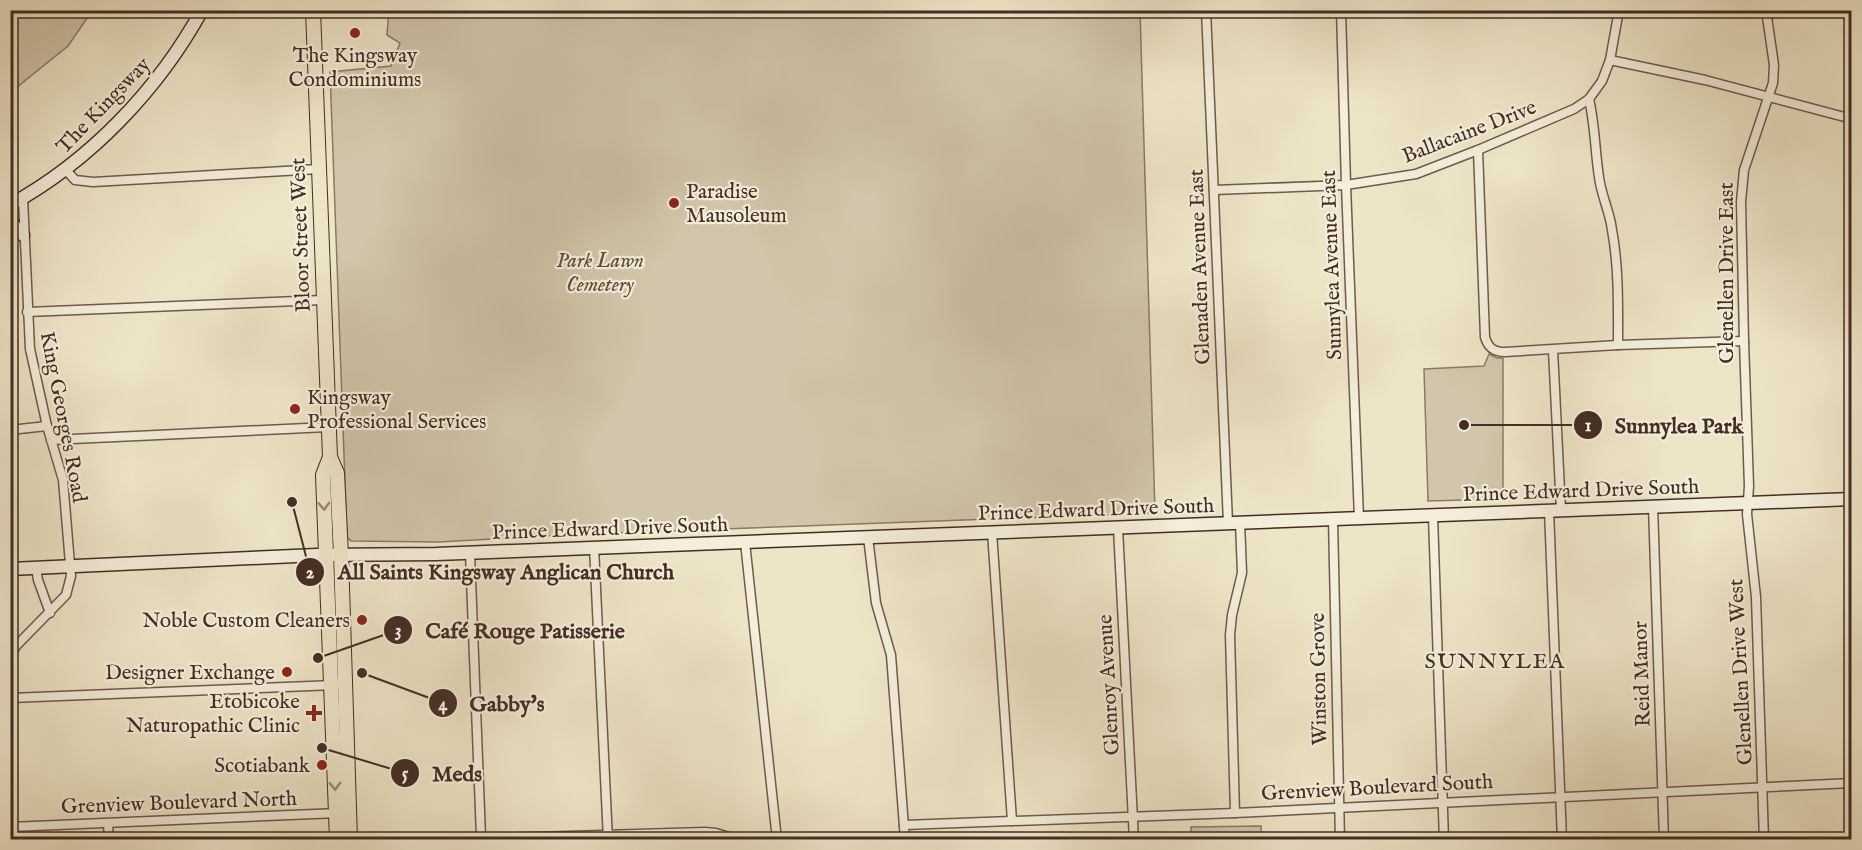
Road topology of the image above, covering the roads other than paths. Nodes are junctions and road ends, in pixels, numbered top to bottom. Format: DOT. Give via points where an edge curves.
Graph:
graph roads {
  1 [pos="202,10"];
  2 [pos="313,10"];
  3 [pos="1206,10"];
  4 [pos="1341,10"];
  5 [pos="1619,10"];
  6 [pos="1766,10"];
  7 [pos="1610,60"];
  8 [pos="1769,97"];
  9 [pos="1590,99"];
  10 [pos="1851,119"];
  11 [pos="1478,150"];
  12 [pos="319,169"];
  13 [pos="66,170"];
  14 [pos="1346,185"];
  15 [pos="1214,190"];
  16 [pos="23,198"];
  17 [pos="10,205"];
  18 [pos="10,221"];
  19 [pos="23,235"];
  20 [pos="323,300"];
  21 [pos="27,312"];
  22 [pos="1744,341"];
  23 [pos="1618,345"];
  24 [pos="1553,350"];
  25 [pos="47,426"];
  26 [pos="328,427"];
  27 [pos="10,430"];
  28 [pos="51,440"];
  29 [pos="330,457"];
  30 [pos="1851,499"];
  31 [pos="1747,504"];
  32 [pos="1653,506"];
  33 [pos="1555,510"];
  34 [pos="1432,516"];
  35 [pos="1359,518"];
  36 [pos="1332,519"];
  37 [pos="1234,523"];
  38 [pos="1118,528"];
  39 [pos="993,532"];
  40 [pos="868,537"];
  41 [pos="745,542"];
  42 [pos="594,547"];
  43 [pos="470,553"];
  44 [pos="326,555"];
  45 [pos="341,555"];
  46 [pos="71,567"];
  47 [pos="36,568"];
  48 [pos="10,569"];
  49 [pos="50,613"];
  50 [pos="10,657"];
  51 [pos="338,685"];
  52 [pos="10,698"];
  53 [pos="1851,783"];
  54 [pos="1763,787"];
  55 [pos="1663,793"];
  56 [pos="1561,796"];
  57 [pos="1443,801"];
  58 [pos="1339,807"];
  59 [pos="342,813"];
  60 [pos="1235,813"];
  61 [pos="1132,817"];
  62 [pos="1012,821"];
  63 [pos="108,824"];
  64 [pos="904,825"];
  65 [pos="10,827"];
  66 [pos="607,836"];
  67 [pos="482,837"];
  68 [pos="109,840"];
  69 [pos="337,840"];
  70 [pos="350,840"];
  71 [pos="427,840"];
  72 [pos="739,840"];
  73 [pos="777,840"];
  74 [pos="905,840"];
  75 [pos="1134,840"];
  76 [pos="1340,840"];
  77 [pos="1444,840"];
  78 [pos="1562,840"];
  79 [pos="1664,840"];
  80 [pos="1764,840"];
  1 -- 13 [label="street, The Kingsway" via="166,69"];
  2 -- 12 [label="main road, Bloor Street West"];
  3 -- 15 [label="street, Glenaden Avenue East"];
  4 -- 14 [label="street, Sunnylea Avenue East"];
  5 -- 7 [label="street"];
  6 -- 8 [label="street, Glenellen Drive East" via="1774,65"];
  7 -- 8 [label="street"];
  7 -- 9 [label="street"];
  8 -- 10 [label="street"];
  8 -- 22 [label="street, Glenellen Drive East" via="1742,179"];
  9 -- 11 [label="street, Ballacaine Drive"];
  9 -- 23 [label="street" via="1599,179 1610,216 1618,270"];
  11 -- 14 [label="street, Ballacaine Drive" via="1416,174"];
  11 -- 24 [label="street" via="1487,344 1500,352"];
  12 -- 13 [label="street" via="93,182 75,180"];
  12 -- 20 [label="main road, Bloor Street West"];
  13 -- 16 [label="street, The Kingsway"];
  14 -- 15 [label="street, Ballacaine Drive"];
  14 -- 35 [label="street, Sunnylea Avenue East"];
  15 -- 37 [label="street, Glenaden Avenue East"];
  16 -- 17 [label="street, The Kingsway"];
  16 -- 19 [label="street, King Georges Road"];
  18 -- 19 [label="street"];
  19 -- 21 [label="street, King Georges Road"];
  20 -- 21 [label="street"];
  20 -- 26 [label="main road, Bloor Street West"];
  21 -- 25 [label="street, King Georges Road" via="30,349"];
  22 -- 23 [label="street"];
  22 -- 31 [label="street, Glenellen Drive East"];
  23 -- 24 [label="street"];
  24 -- 33 [label="street"];
  25 -- 27 [label="street"];
  25 -- 28 [label="street, King Georges Road"];
  26 -- 28 [label="street"];
  26 -- 29 [label="main road, Bloor Street West"];
  28 -- 46 [label="street, King Georges Road" via="63,480"];
  29 -- 44 [label="main road, Bloor Street West, one-way" via="323,475"];
  29 -- 45 [label="main road, Bloor Street West" via="337,473"];
  30 -- 31 [label="street, Prince Edward Drive South"];
  31 -- 32 [label="street, Prince Edward Drive South"];
  31 -- 54 [label="street, Glenellen Drive West" via="1756,597"];
  32 -- 33 [label="street, Prince Edward Drive South"];
  32 -- 55 [label="street, Reid Manor"];
  33 -- 34 [label="street, Prince Edward Drive South"];
  33 -- 56 [label="street"];
  34 -- 35 [label="street, Prince Edward Drive South"];
  34 -- 57 [label="street"];
  35 -- 36 [label="street, Prince Edward Drive South"];
  36 -- 37 [label="street, Prince Edward Drive South"];
  36 -- 58 [label="street, Winston Grove"];
  37 -- 38 [label="street, Prince Edward Drive South"];
  37 -- 60 [label="street, Glenaden Avenue East" via="1242,573 1230,635"];
  38 -- 39 [label="street, Prince Edward Drive South"];
  38 -- 61 [label="street, Glenroy Avenue"];
  39 -- 40 [label="street, Prince Edward Drive South"];
  39 -- 62 [label="street"];
  40 -- 41 [label="street, Prince Edward Drive South"];
  40 -- 64 [label="street" via="876,603 891,655"];
  41 -- 42 [label="street, Prince Edward Drive South"];
  41 -- 73 [label="street"];
  42 -- 43 [label="street, Prince Edward Drive South"];
  42 -- 66 [label="street"];
  43 -- 45 [label="street, Prince Edward Drive South"];
  43 -- 67 [label="street"];
  44 -- 45 [label="street, Prince Edward Drive South"];
  44 -- 46 [label="street, Prince Edward Drive South"];
  44 -- 51 [label="main road, Bloor Street West"];
  45 -- 51 [label="main road, Bloor Street West"];
  46 -- 47 [label="street, Prince Edward Drive South"];
  46 -- 49 [label="street, King Georges Road" via="66,595"];
  47 -- 48 [label="street, Prince Edward Drive South"];
  47 -- 49 [label="street"];
  49 -- 50 [label="street, King Georges Road"];
  51 -- 52 [label="street"];
  51 -- 59 [label="main road, Bloor Street West"];
  53 -- 54 [label="street, Grenview Boulevard South"];
  54 -- 55 [label="street, Grenview Boulevard South"];
  54 -- 80 [label="street, Glenellen Drive West"];
  55 -- 56 [label="street, Grenview Boulevard South"];
  55 -- 79 [label="street, Reid Manor"];
  56 -- 57 [label="street, Grenview Boulevard South"];
  56 -- 78 [label="street"];
  57 -- 58 [label="street, Grenview Boulevard South"];
  57 -- 77 [label="street"];
  58 -- 60 [label="street, Grenview Boulevard South"];
  58 -- 76 [label="street, Winston Grove"];
  59 -- 63 [label="street, Grenview Boulevard North"];
  59 -- 69 [label="main road, Bloor Street West"];
  59 -- 70 [label="main road, Bloor Street West"];
  60 -- 61 [label="street, Grenview Boulevard South"];
  61 -- 62 [label="street, Grenview Boulevard South"];
  61 -- 75 [label="street, Glenroy Avenue"];
  62 -- 64 [label="street, Grenview Boulevard South"];
  63 -- 65 [label="street, Grenview Boulevard North"];
  63 -- 68 [label="street"];
  64 -- 74 [label="street"];
  66 -- 67 [label="street"];
  66 -- 72 [label="street" via="705,832"];
  67 -- 71 [label="street"];
}
